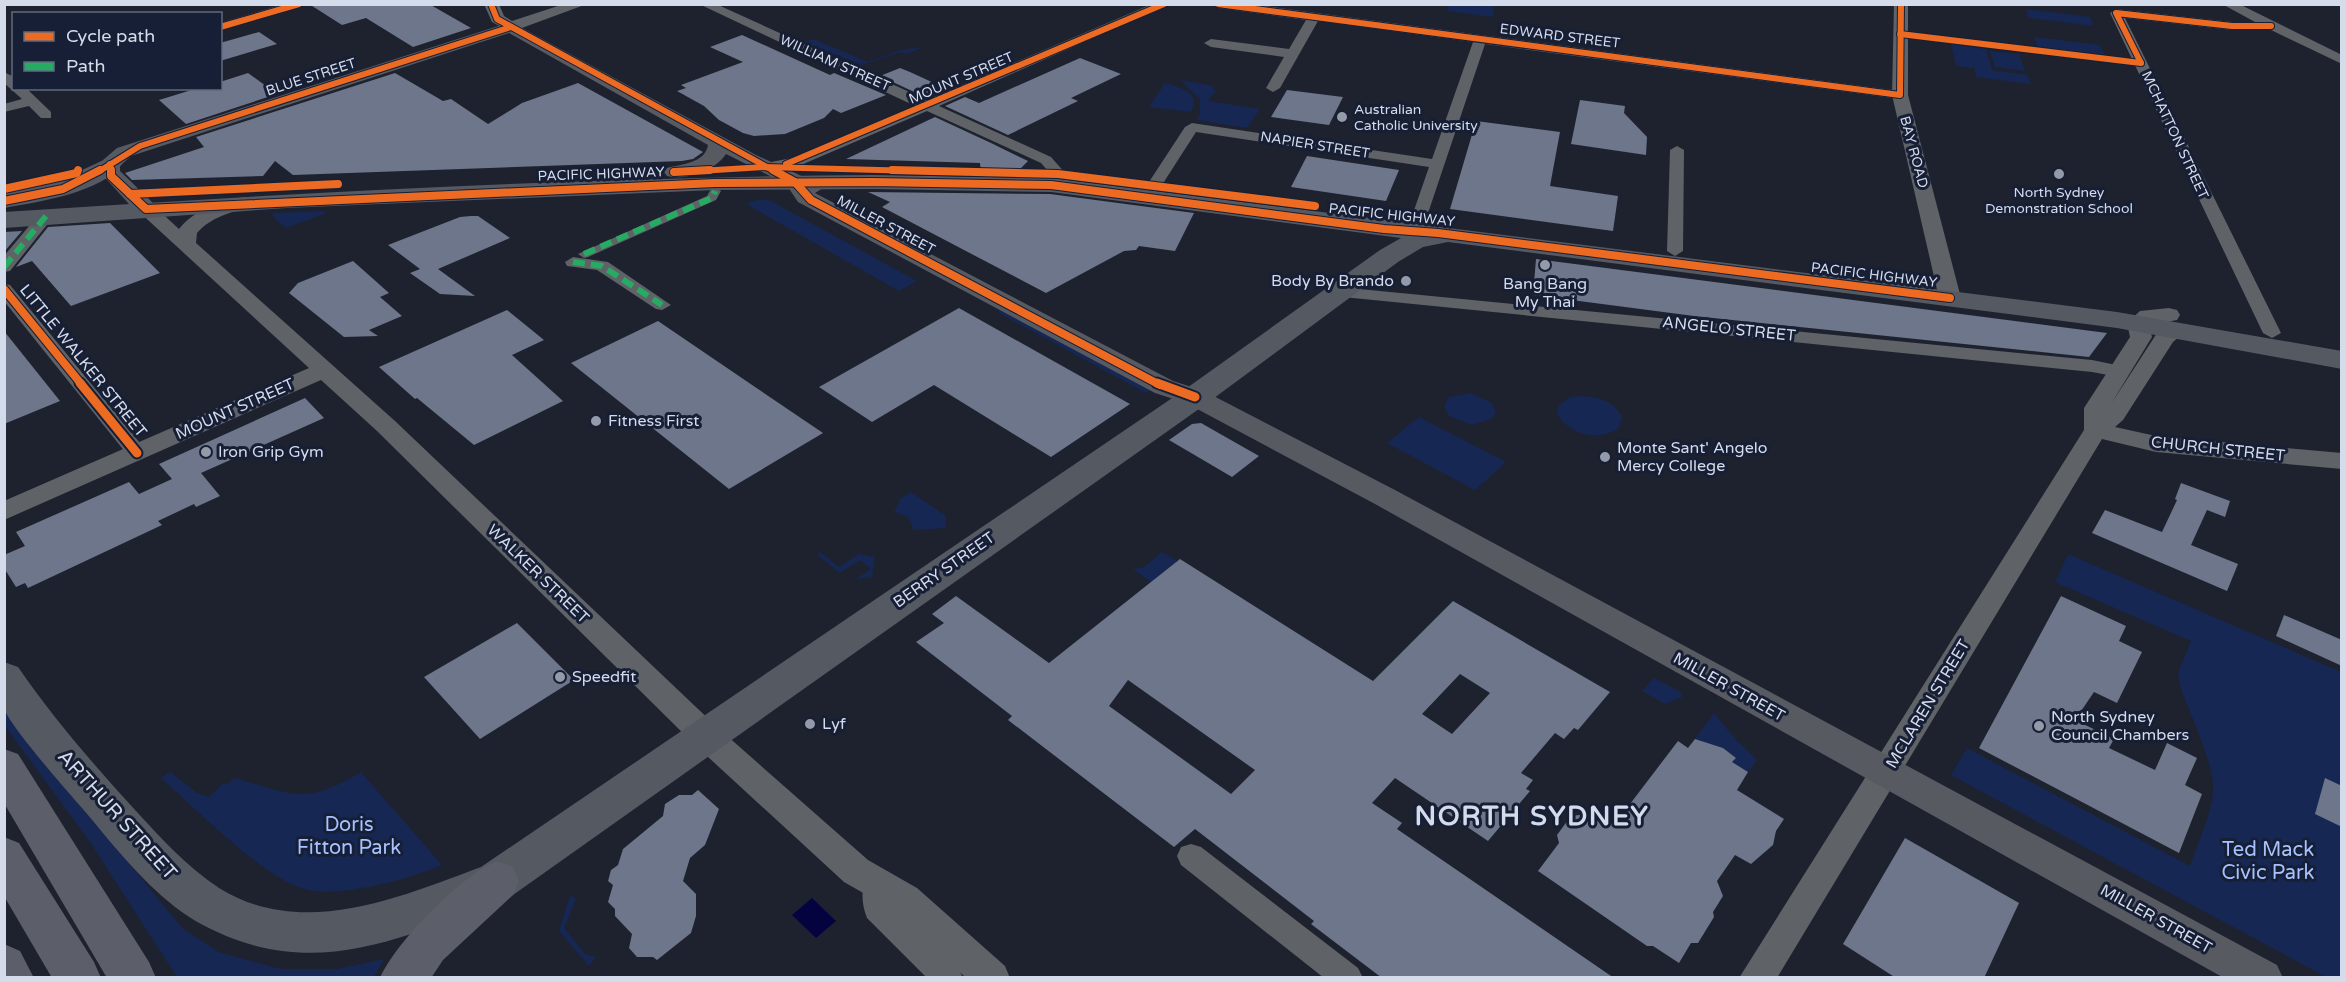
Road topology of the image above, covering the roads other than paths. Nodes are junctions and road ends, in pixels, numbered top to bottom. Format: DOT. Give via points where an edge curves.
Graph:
graph roads {
  1 [pos="300,4"];
  2 [pos="490,4"];
  3 [pos="580,4"];
  4 [pos="705,4"];
  5 [pos="1164,4"];
  6 [pos="1218,4"];
  7 [pos="1329,4"];
  8 [pos="1901,4"];
  9 [pos="2228,4"];
  10 [pos="1318,17"];
  11 [pos="222,26"];
  12 [pos="2271,26"];
  13 [pos="511,27"];
  14 [pos="1480,39"];
  15 [pos="1210,43"];
  16 [pos="1293,54"];
  17 [pos="2342,60"];
  18 [pos="1273,88"];
  19 [pos="20,90"];
  20 [pos="1899,95"];
  21 [pos="31,101"];
  22 [pos="930,106"];
  23 [pos="4,108"];
  24 [pos="46,115"];
  25 [pos="719,141"];
  26 [pos="1677,150"];
  27 [pos="115,159"];
  28 [pos="1437,164"];
  29 [pos="765,167"];
  30 [pos="674,172"];
  31 [pos="1058,174"];
  32 [pos="795,182"];
  33 [pos="1155,185"];
  34 [pos="715,191"];
  35 [pos="4,201"];
  36 [pos="138,202"];
  37 [pos="245,203"];
  38 [pos="4,208"];
  39 [pos="46,216"];
  40 [pos="4,220"];
  41 [pos="1408,224"];
  42 [pos="1464,237"];
  43 [pos="186,244"];
  44 [pos="1675,251"];
  45 [pos="1389,256"];
  46 [pos="578,258"];
  47 [pos="4,267"];
  48 [pos="4,289"];
  49 [pos="1949,291"];
  50 [pos="1339,292"];
  51 [pos="662,304"];
  52 [pos="2173,322"];
  53 [pos="2138,323"];
  54 [pos="2272,333"];
  55 [pos="2342,345"];
  56 [pos="2342,360"];
  57 [pos="322,371"];
  58 [pos="2119,371"];
  59 [pos="1195,397"];
  60 [pos="2096,430"];
  61 [pos="137,453"];
  62 [pos="2342,461"];
  63 [pos="8,510"];
  64 [pos="4,676"];
  65 [pos="706,736"];
  66 [pos="4,766"];
  67 [pos="1887,772"];
  68 [pos="4,856"];
  69 [pos="1191,856"];
  70 [pos="497,881"];
  71 [pos="876,882"];
  72 [pos="4,966"];
  73 [pos="11,978"];
  74 [pos="78,978"];
  75 [pos="133,978"];
  76 [pos="403,978"];
  77 [pos="948,978"];
  78 [pos="992,978"];
  79 [pos="1348,978"];
  80 [pos="1758,978"];
  81 [pos="2263,978"];
  1 -- 11 [label="street"];
  2 -- 13 [label="street" via="497,19"];
  3 -- 13 [label="street, BLUE STREET"];
  4 -- 22 [label="street, WILLIAM STREET"];
  5 -- 22 [label="street, MOUNT STREET"];
  6 -- 10 [label="street, EDWARD STREET"];
  7 -- 10 [label="street"];
  8 -- 20 [label="street, BAY ROAD"];
  9 -- 12 [label="street"];
  10 -- 14 [label="street, EDWARD STREET"];
  10 -- 16 [label="street"];
  12 -- 17 [label="street"];
  12 -- 54 [label="street, MCHATTON STREET" via="2232,26 2116,13"];
  13 -- 25 [label="main road, MILLER STREET"];
  13 -- 27 [label="main road, BLUE STREET" via="162,138"];
  14 -- 20 [label="street, EDWARD STREET"];
  14 -- 28 [label="street"];
  15 -- 16 [label="street"];
  16 -- 18 [label="street"];
  19 -- 21 [label="street"];
  20 -- 49 [label="street, BAY ROAD"];
  21 -- 23 [label="street"];
  21 -- 24 [label="street"];
  22 -- 29 [label="street, MOUNT STREET" via="796,162"];
  22 -- 31 [label="street, WILLIAM STREET" via="1046,160"];
  25 -- 29 [label="main road, MILLER STREET"];
  25 -- 30 [label="main road" via="712,160"];
  26 -- 44 [label="street"];
  27 -- 35 [label="main road" via="66,189"];
  27 -- 36 [label="main road, WALKER STREET" via="111,176"];
  28 -- 33 [label="street, NAPIER STREET" via="1192,127"];
  28 -- 41 [label="street"];
  29 -- 30 [label="main road, PACIFIC HIGHWAY"];
  29 -- 31 [label="main road, PACIFIC HIGHWAY"];
  29 -- 32 [label="main road, MILLER STREET"];
  30 -- 36 [label="main road, PACIFIC HIGHWAY"];
  31 -- 33 [label="main road, PACIFIC HIGHWAY"];
  32 -- 37 [label="main road, PACIFIC HIGHWAY"];
  32 -- 41 [label="main road, PACIFIC HIGHWAY" via="1051,185 1384,229"];
  32 -- 59 [label="main road, MILLER STREET" via="824,192 1158,370"];
  33 -- 41 [label="main road, PACIFIC HIGHWAY" via="1316,206"];
  34 -- 46 [label="street" via="712,198"];
  35 -- 36 [label="main road, PACIFIC HIGHWAY" via="94,194"];
  36 -- 37 [label="main road, PACIFIC HIGHWAY"];
  36 -- 38 [label="main road, PACIFIC HIGHWAY"];
  36 -- 39 [label="main road, PACIFIC HIGHWAY"];
  36 -- 43 [label="street, WALKER STREET"];
  37 -- 43 [label="street" via="200,218 187,232"];
  39 -- 40 [label="main road, PACIFIC HIGHWAY"];
  39 -- 47 [label="street"];
  41 -- 42 [label="main road, PACIFIC HIGHWAY"];
  41 -- 44 [label="main road, PACIFIC HIGHWAY"];
  41 -- 45 [label="main road"];
  42 -- 45 [label="main road, BERRY STREET" via="1421,239"];
  42 -- 49 [label="main road, PACIFIC HIGHWAY"];
  43 -- 57 [label="street, WALKER STREET"];
  44 -- 49 [label="main road, PACIFIC HIGHWAY"];
  45 -- 50 [label="main road, BERRY STREET"];
  46 -- 51 [label="street" via="602,266"];
  48 -- 61 [label="street, LITTLE WALKER STREET"];
  49 -- 52 [label="main road, PACIFIC HIGHWAY"];
  49 -- 53 [label="main road, PACIFIC HIGHWAY"];
  50 -- 58 [label="street, ANGELO STREET"];
  50 -- 59 [label="main road, BERRY STREET"];
  52 -- 53 [label="main road, PACIFIC HIGHWAY"];
  52 -- 54 [label="main road, PACIFIC HIGHWAY"];
  52 -- 56 [label="main road, PACIFIC HIGHWAY"];
  52 -- 60 [label="street, MCLAREN STREET" via="2115,415"];
  53 -- 58 [label="street, MCLAREN STREET" via="2141,337"];
  54 -- 55 [label="main road, PACIFIC HIGHWAY"];
  57 -- 61 [label="street, MOUNT STREET"];
  57 -- 65 [label="street, WALKER STREET" via="386,426"];
  58 -- 60 [label="street, MCLAREN STREET" via="2096,408"];
  59 -- 65 [label="main road, BERRY STREET"];
  59 -- 67 [label="main road, MILLER STREET"];
  60 -- 62 [label="street, CHURCH STREET" via="2156,444"];
  60 -- 67 [label="street, MCLAREN STREET"];
  61 -- 63 [label="street, MOUNT STREET"];
  64 -- 70 [label="main road, ARTHUR STREET" via="22,706 168,876 200,900 242,921 292,932 353,930 407,915"];
  65 -- 70 [label="main road, BERRY STREET"];
  65 -- 71 [label="street, WALKER STREET" via="856,871"];
  66 -- 75 [label="highway"];
  67 -- 80 [label="street, MCLAREN STREET"];
  67 -- 81 [label="main road, MILLER STREET"];
  68 -- 74 [label="highway"];
  69 -- 79 [label="street"];
  70 -- 76 [label="highway" via="427,945"];
  71 -- 77 [label="street" via="877,909"];
  71 -- 78 [label="street, WALKER STREET" via="905,899"];
  72 -- 73 [label="highway"];
}
